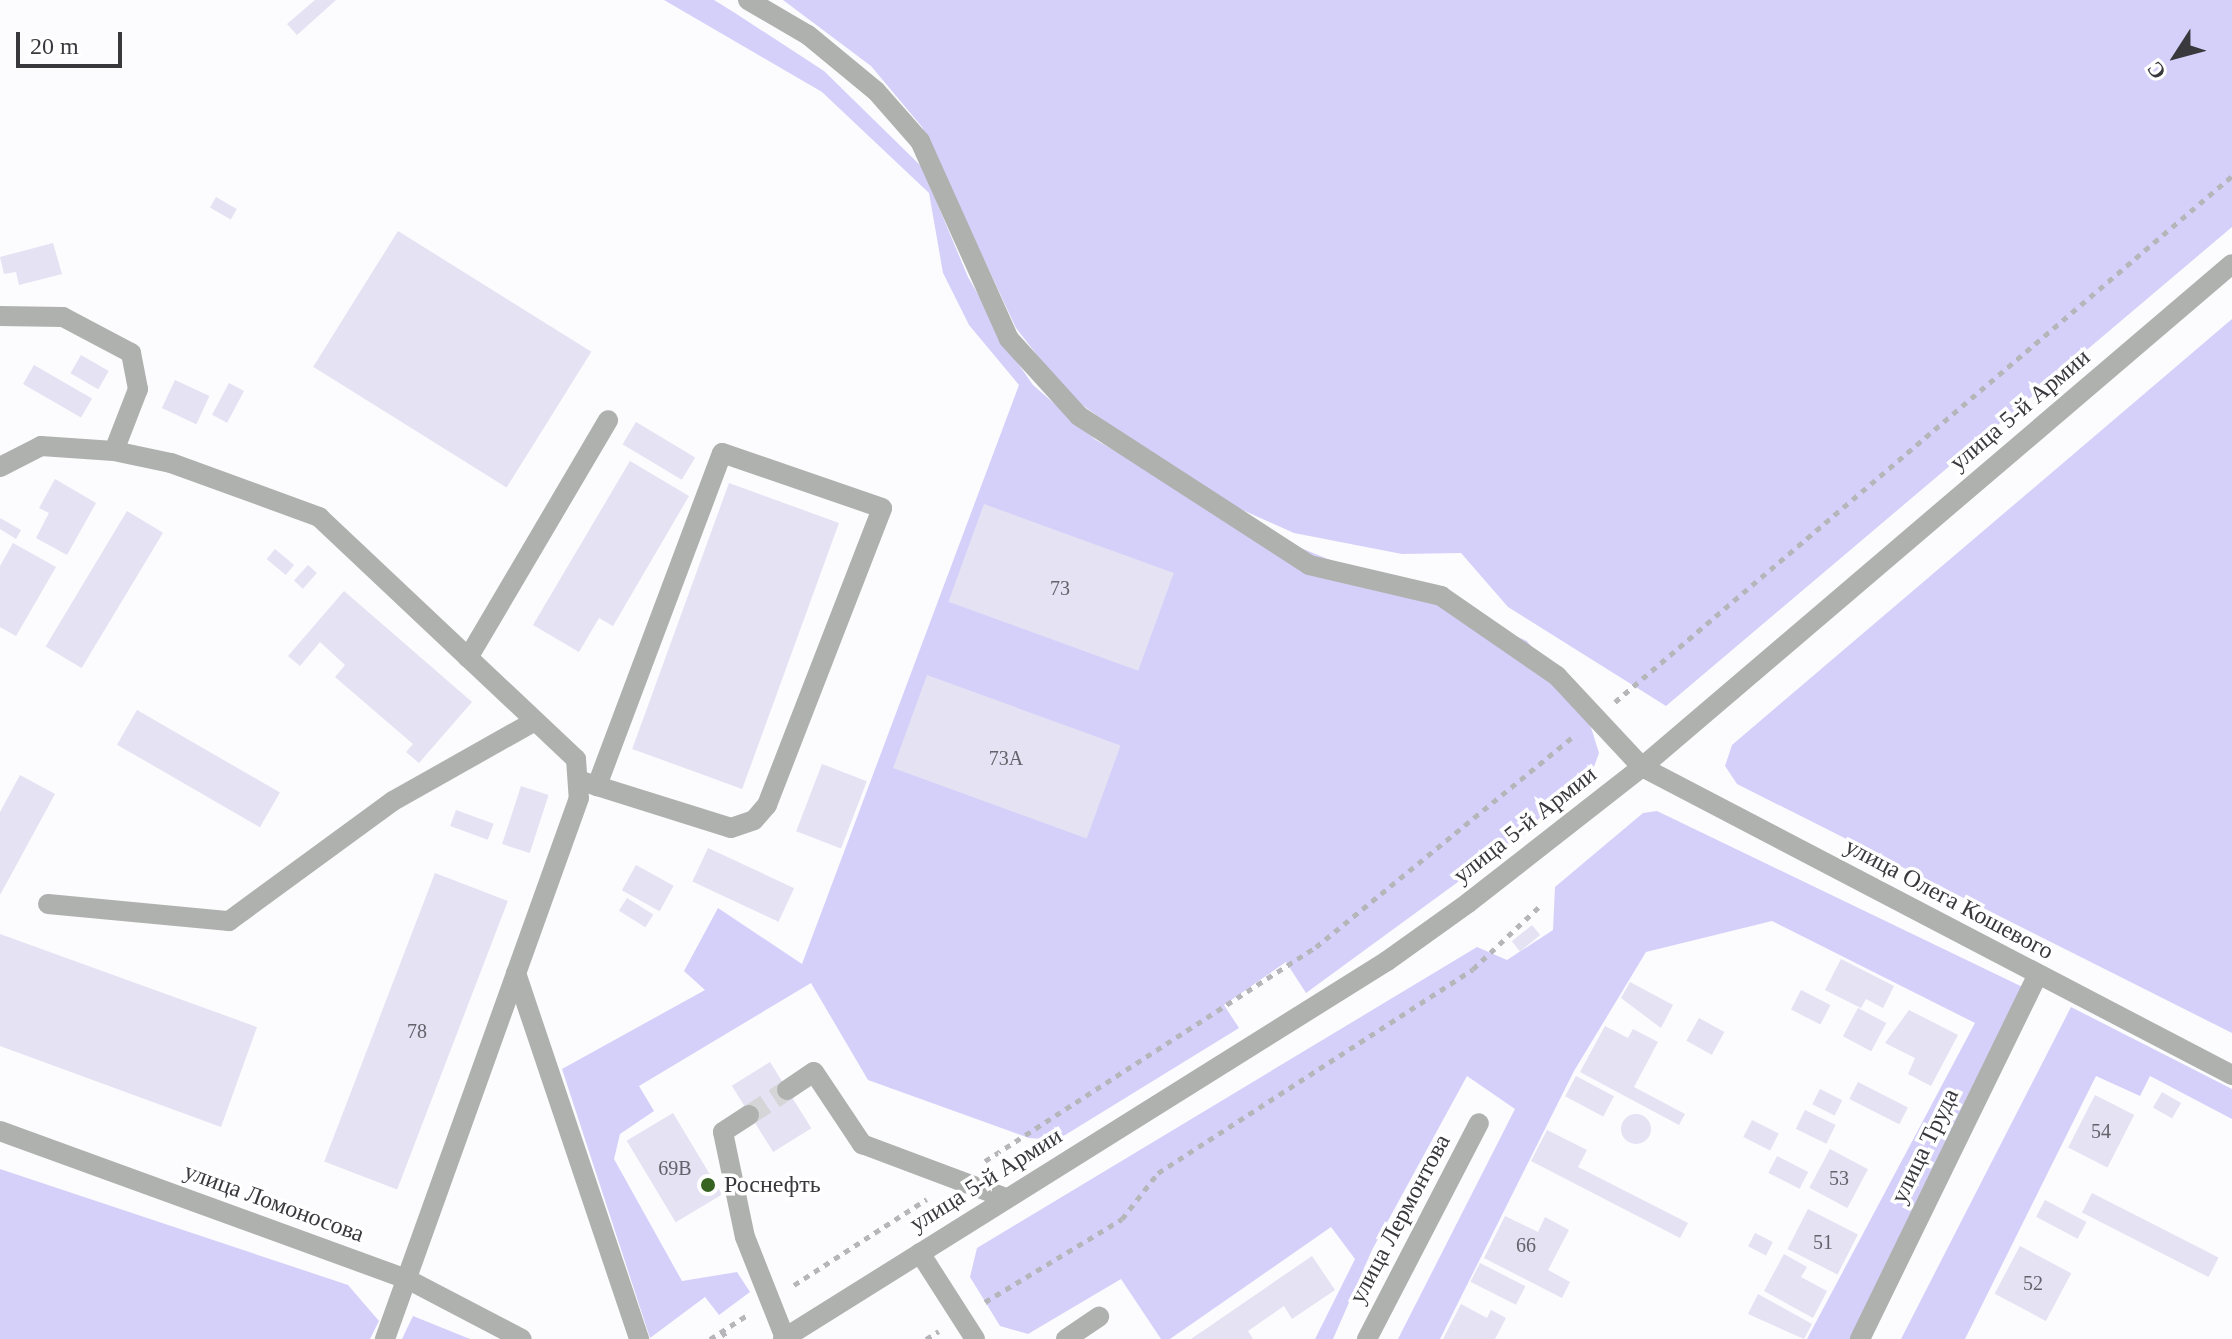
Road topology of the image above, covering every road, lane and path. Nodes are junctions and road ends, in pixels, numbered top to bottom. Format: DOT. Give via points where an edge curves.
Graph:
graph roads {
  1 [pos="748,0"];
  2 [pos="2232,176"];
  3 [pos="2232,264"];
  4 [pos="0,316"];
  5 [pos="608,420"];
  6 [pos="114,451"];
  7 [pos="0,467"];
  8 [pos="468,658"];
  9 [pos="1603,712"];
  10 [pos="535,721"];
  11 [pos="1591,722"];
  12 [pos="1642,767"];
  13 [pos="587,783"];
  14 [pos="48,904"];
  15 [pos="1541,905"];
  16 [pos="516,973"];
  17 [pos="2037,976"];
  18 [pos="2232,1075"];
  19 [pos="787,1090"];
  20 [pos="749,1115"];
  21 [pos="1479,1123"];
  22 [pos="0,1131"];
  23 [pos="957,1179"];
  24 [pos="1006,1198"];
  25 [pos="920,1253"];
  26 [pos="409,1280"];
  27 [pos="770,1300"];
  28 [pos="961,1317"];
  29 [pos="1099,1317"];
  30 [pos="722,1331"];
  31 [pos="784,1338"];
  32 [pos="385,1339"];
  33 [pos="522,1339"];
  34 [pos="639,1339"];
  35 [pos="710,1339"];
  36 [pos="727,1339"];
  37 [pos="926,1339"];
  38 [pos="975,1339"];
  39 [pos="1066,1339"];
  40 [pos="1367,1339"];
  41 [pos="1860,1339"];
  1 -- 12 [label="street, улица Олега Кошевого" via="808,35 876,91 920,141 1009,339 1079,416 1309,565 1441,596 1557,676"];
  2 -- 9 [label="path"];
  3 -- 12 [label="street, улица 5-й Армии"];
  4 -- 6 [label="street" via="63,317 131,353 138,389"];
  5 -- 8 [label="street"];
  6 -- 7 [label="street" via="41,446"];
  6 -- 8 [label="street" via="171,463 319,517"];
  8 -- 10 [label="street"];
  10 -- 13 [label="street" via="576,759"];
  10 -- 14 [label="street" via="393,801 229,921"];
  11 -- 23 [label="path" via="1316,947"];
  12 -- 17 [label="street, улица Олега Кошевого"];
  12 -- 24 [label="street, улица 5-й Армии" via="1387,961"];
  13 -- 13 [label="street" via="731,828 754,820 767,805 882,508 722,453"];
  13 -- 16 [label="street"];
  15 -- 28 [label="path" via="1473,969 1158,1173 1122,1219"];
  16 -- 26 [label="street"];
  16 -- 34 [label="street"];
  17 -- 18 [label="street, улица Олега Кошевого"];
  17 -- 41 [label="street, улица Труда"];
  19 -- 23 [label="street" via="814,1072 862,1144"];
  20 -- 27 [label="street" via="723,1132 745,1237"];
  21 -- 40 [label="street, улица Лермонтова"];
  22 -- 26 [label="street, улица Ломоносова"];
  23 -- 24 [label="street"];
  23 -- 27 [label="path"];
  24 -- 25 [label="street, улица 5-й Армии"];
  25 -- 28 [label="street"];
  25 -- 31 [label="street, улица 5-й Армии"];
  26 -- 32 [label="street"];
  26 -- 33 [label="street, улица Ломоносова"];
  27 -- 30 [label="path"];
  27 -- 31 [label="street"];
  28 -- 37 [label="path"];
  28 -- 38 [label="street"];
  29 -- 39 [label="street"];
  30 -- 35 [label="path"];
  30 -- 36 [label="path"];
}
